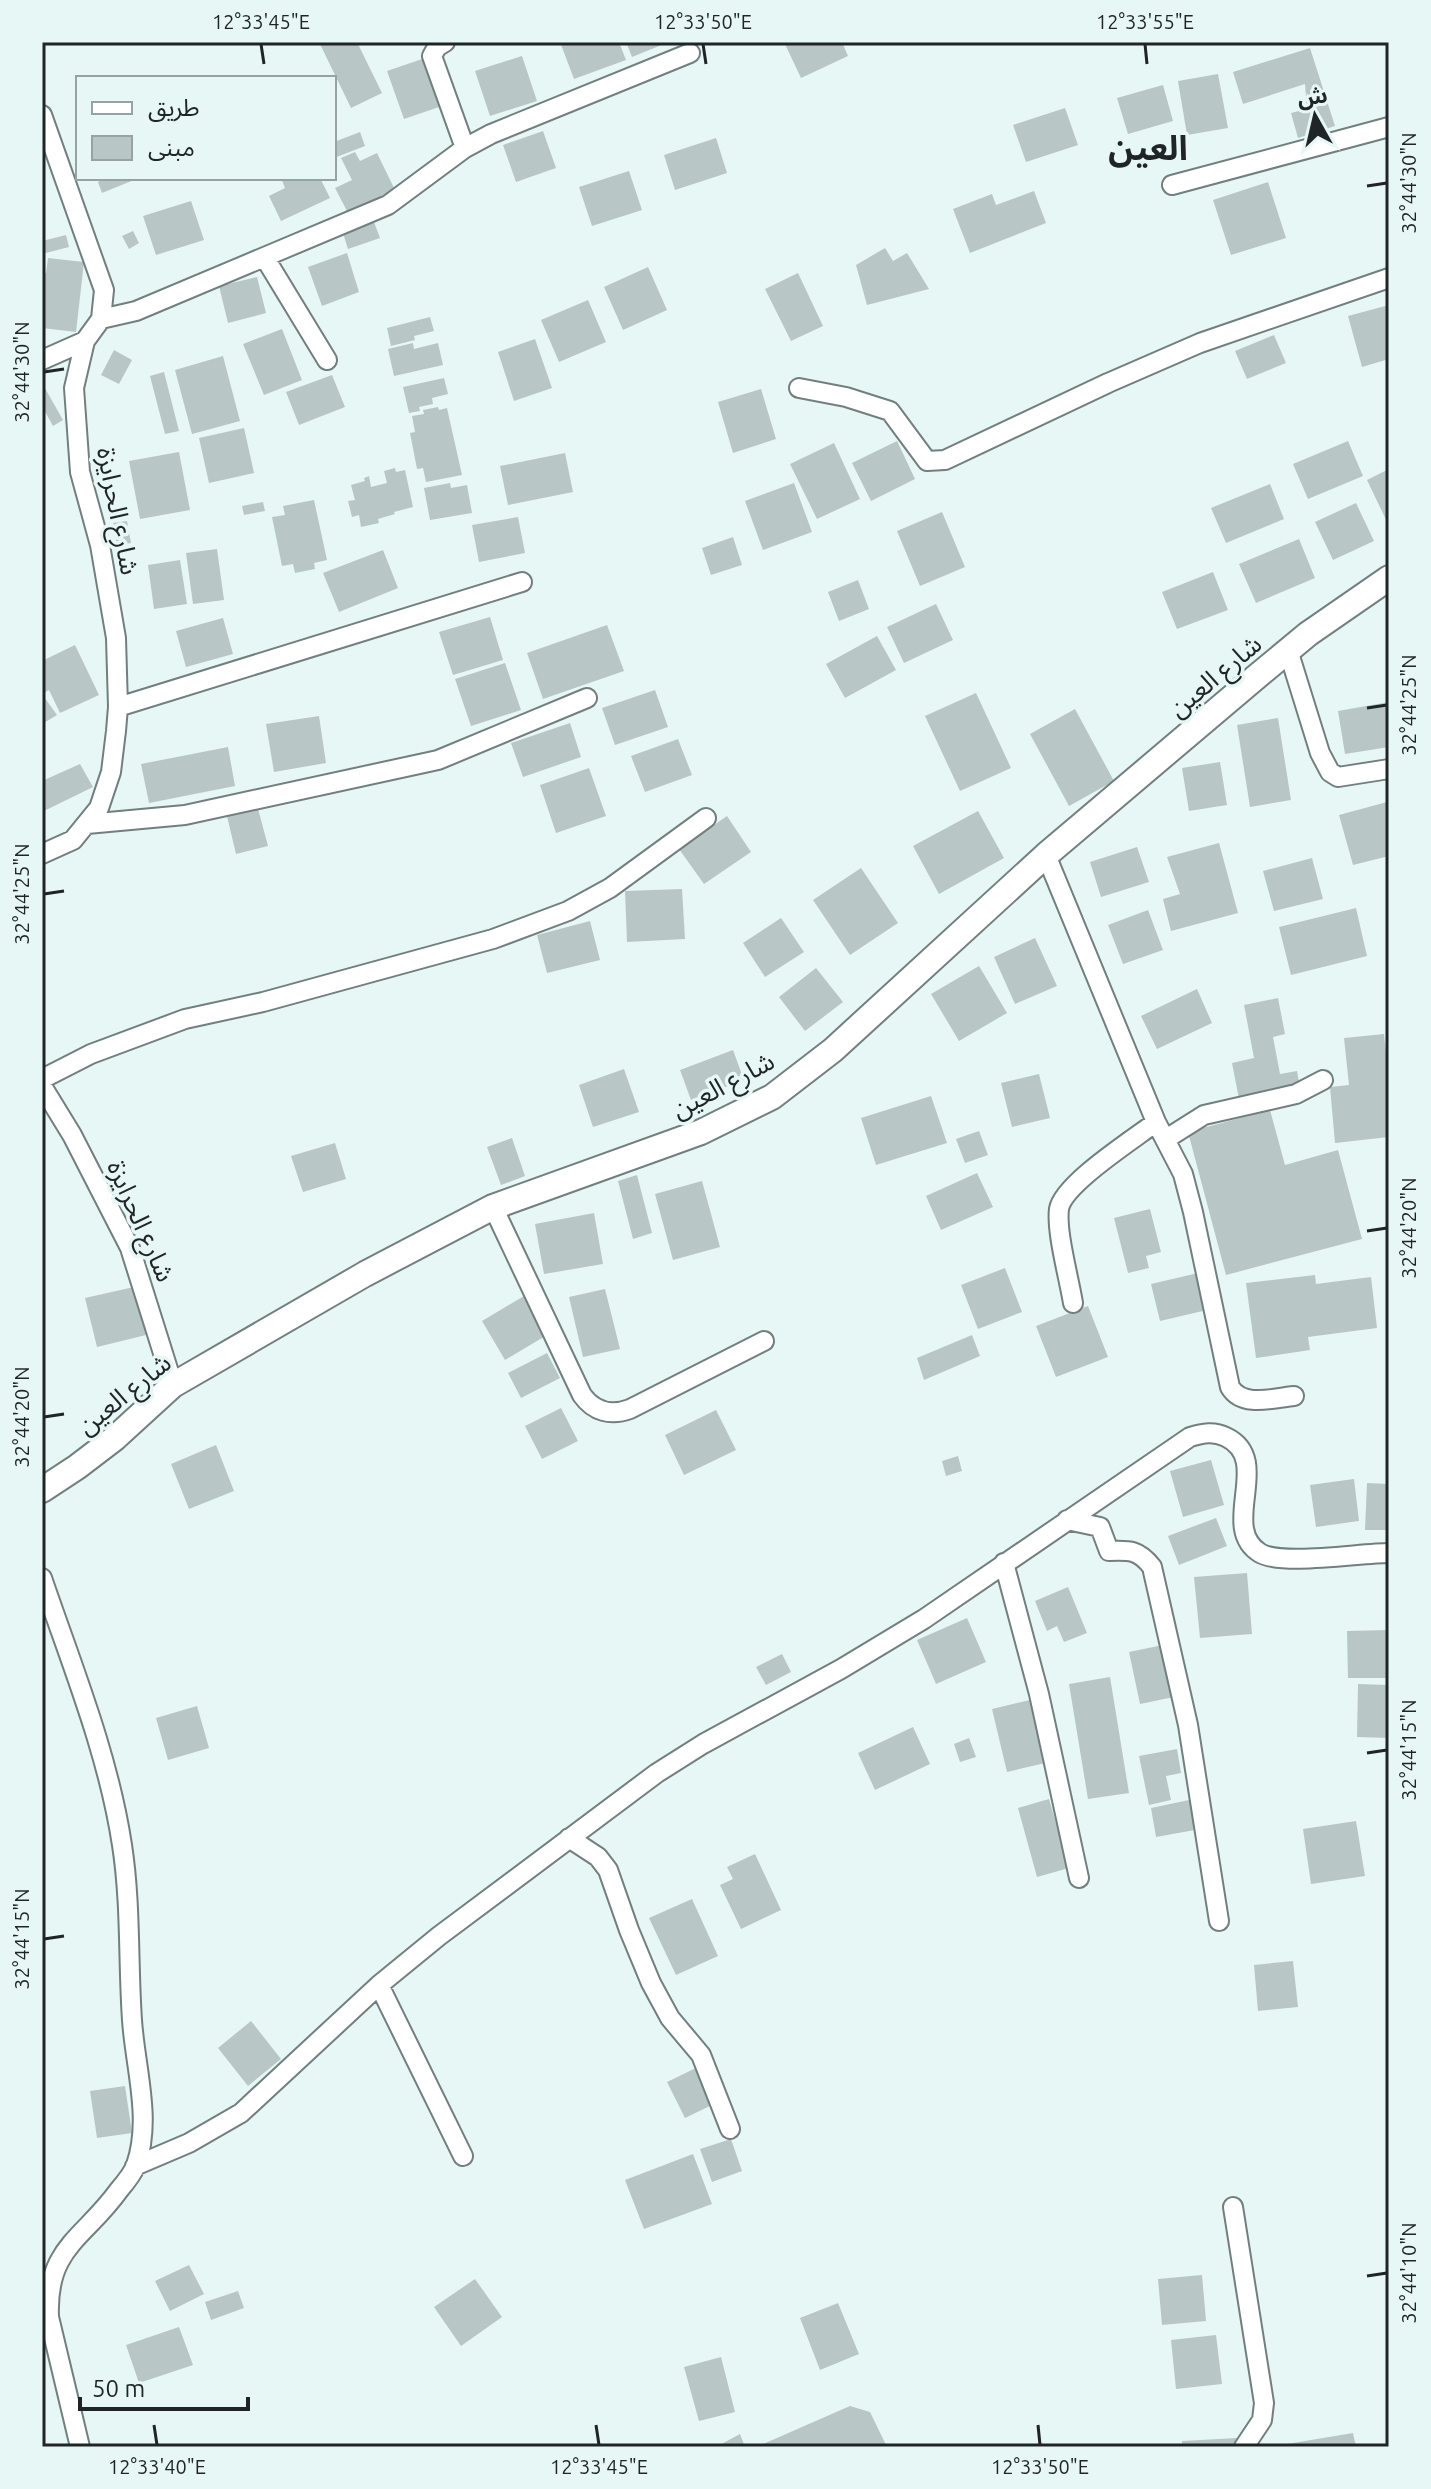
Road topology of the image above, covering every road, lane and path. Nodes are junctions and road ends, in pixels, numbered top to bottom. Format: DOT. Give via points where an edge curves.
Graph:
graph roads {
  1 [pos="445,42"];
  2 [pos="690,53"];
  3 [pos="42,115"];
  4 [pos="1389,127"];
  5 [pos="465,148"];
  6 [pos="1172,185"];
  7 [pos="265,258"];
  8 [pos="1389,278"];
  9 [pos="101,319"];
  10 [pos="85,341"];
  11 [pos="42,360"];
  12 [pos="327,360"];
  13 [pos="799,388"];
  14 [pos="1389,578"];
  15 [pos="522,582"];
  16 [pos="1288,650"];
  17 [pos="587,698"];
  18 [pos="118,707"];
  19 [pos="1389,769"];
  20 [pos="706,818"];
  21 [pos="87,824"];
  22 [pos="42,854"];
  23 [pos="1046,855"];
  24 [pos="42,1079"];
  25 [pos="1323,1080"];
  26 [pos="42,1086"];
  27 [pos="1156,1122"];
  28 [pos="1166,1139"];
  29 [pos="493,1207"];
  30 [pos="1073,1303"];
  31 [pos="764,1341"];
  32 [pos="173,1385"];
  33 [pos="1294,1396"];
  34 [pos="42,1490"];
  35 [pos="1067,1520"];
  36 [pos="1389,1553"];
  37 [pos="1004,1563"];
  38 [pos="42,1578"];
  39 [pos="569,1838"];
  40 [pos="1079,1878"];
  41 [pos="1219,1921"];
  42 [pos="379,1985"];
  43 [pos="730,2129"];
  44 [pos="463,2156"];
  45 [pos="135,2166"];
  46 [pos="1233,2207"];
  47 [pos="80,2447"];
  48 [pos="1244,2447"];
  1 -- 5 [label="street" via="432,56"];
  2 -- 5 [label="street"];
  3 -- 9 [label="street" via="104,290"];
  4 -- 6 [label="street"];
  5 -- 7 [label="street" via="388,205"];
  7 -- 9 [label="street" via="136,311"];
  7 -- 12 [label="street"];
  8 -- 13 [label="street" via="1200,343 945,460 927,461 890,411"];
  9 -- 10 [label="street, شارع الحرايزة"];
  10 -- 11 [label="street"];
  10 -- 18 [label="street, شارع الحرايزة" via="74,388 80,472 100,545 116,638"];
  14 -- 16 [label="street, شارع العين"];
  15 -- 18 [label="street"];
  16 -- 19 [label="street" via="1330,772 1338,777"];
  16 -- 23 [label="street, شارع العين"];
  17 -- 21 [label="street" via="438,760 185,815"];
  18 -- 21 [label="street, شارع الحرايزة" via="111,772 99,808"];
  20 -- 24 [label="street" via="610,888 568,911 493,939 185,1019 91,1054"];
  21 -- 22 [label="street, شارع الحرايزة" via="73,840"];
  23 -- 27 [label="street"];
  23 -- 29 [label="street, شارع العين" via="833,1050 772,1097 701,1132"];
  25 -- 28 [label="street" via="1296,1094 1204,1115"];
  26 -- 32 [label="street, شارع الحرايزة" via="130,1248"];
  27 -- 28 [label="street"];
  27 -- 30 [label="street" via="1073,1185 1061,1201 1059,1222"];
  28 -- 33 [label="street" via="1189,1193 1233,1394 1246,1400"];
  29 -- 31 [label="street" via="582,1395 595,1408 612,1413 630,1409"];
  29 -- 32 [label="street, شارع العين"];
  32 -- 34 [label="street, شارع العين" via="115,1438"];
  35 -- 36 [label="street" via="1190,1437 1217,1433 1240,1448 1246,1461 1243,1525 1256,1551 1275,1559"];
  35 -- 37 [label="street"];
  35 -- 41 [label="street" via="1100,1527 1109,1551 1132,1550 1152,1567 1188,1725"];
  37 -- 39 [label="street" via="883,1645 668,1766"];
  37 -- 40 [label="street" via="1037,1683"];
  38 -- 45 [label="street" via="106,1768 122,1846 141,2093 142,2131"];
  39 -- 42 [label="street"];
  39 -- 43 [label="street" via="608,1870 651,1983 670,2018 701,2055"];
  42 -- 44 [label="street"];
  42 -- 45 [label="street" via="241,2113"];
  45 -- 47 [label="street" via="109,2204 62,2253 48,2295"];
  46 -- 48 [label="street" via="1264,2403 1262,2420"];
}
